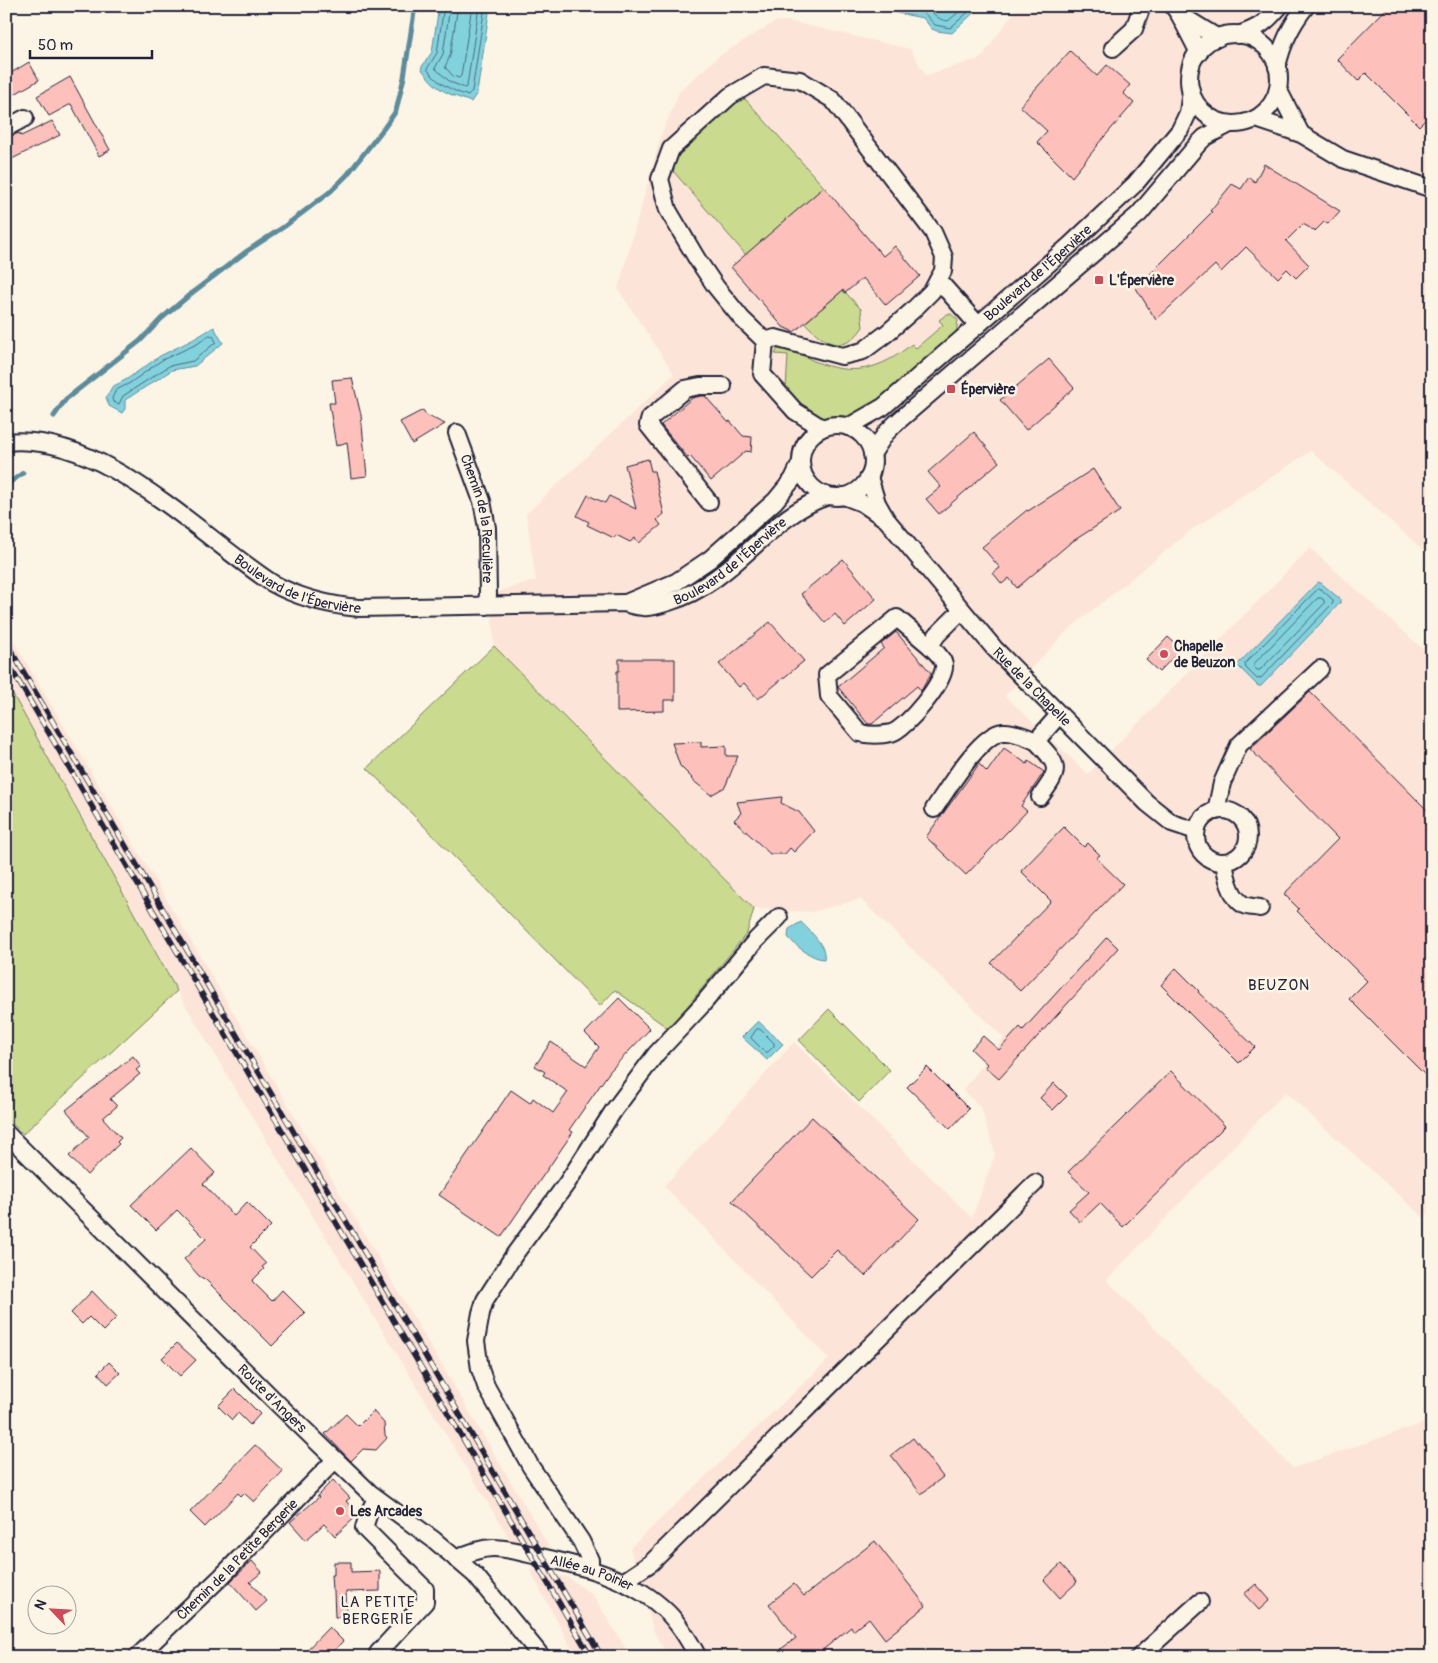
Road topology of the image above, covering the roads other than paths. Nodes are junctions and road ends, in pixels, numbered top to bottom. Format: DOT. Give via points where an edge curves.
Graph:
graph roads {
  1 [pos="1142,6"];
  2 [pos="1280,6"];
  3 [pos="1306,6"];
  4 [pos="1176,10"];
  5 [pos="1238,35"];
  6 [pos="1218,38"];
  7 [pos="1113,48"];
  8 [pos="1198,53"];
  9 [pos="1277,67"];
  10 [pos="1278,89"];
  11 [pos="1191,90"];
  12 [pos="25,118"];
  13 [pos="1256,119"];
  14 [pos="1230,124"];
  15 [pos="6,128"];
  16 [pos="1302,134"];
  17 [pos="1432,189"];
  18 [pos="938,280"];
  19 [pos="978,325"];
  20 [pos="765,341"];
  21 [pos="723,386"];
  22 [pos="795,411"];
  23 [pos="848,427"];
  24 [pos="822,428"];
  25 [pos="457,433"];
  26 [pos="6,442"];
  27 [pos="803,454"];
  28 [pos="872,454"];
  29 [pos="868,477"];
  30 [pos="836,496"];
  31 [pos="710,502"];
  32 [pos="886,519"];
  33 [pos="624,603"];
  34 [pos="486,606"];
  35 [pos="962,610"];
  36 [pos="930,646"];
  37 [pos="1320,669"];
  38 [pos="1060,715"];
  39 [pos="1036,741"];
  40 [pos="1040,797"];
  41 [pos="934,809"];
  42 [pos="1216,811"];
  43 [pos="1196,831"];
  44 [pos="1224,862"];
  45 [pos="1260,908"];
  46 [pos="779,916"];
  47 [pos="6,1133"];
  48 [pos="1035,1183"];
  49 [pos="335,1460"];
  50 [pos="376,1499"];
  51 [pos="456,1559"];
  52 [pos="590,1568"];
  53 [pos="623,1582"];
  54 [pos="1200,1602"];
  55 [pos="378,1653"];
  56 [pos="137,1657"];
  57 [pos="542,1657"];
  58 [pos="698,1657"];
  59 [pos="1139,1657"];
  1 -- 7 [label="street" via="1134,29"];
  2 -- 5 [label="street" via="1267,22"];
  3 -- 9 [label="street" via="1285,38"];
  4 -- 6 [label="street"];
  4 -- 8 [label="street"];
  5 -- 6 [label="street"];
  5 -- 9 [label="street" via="1263,45"];
  6 -- 8 [label="street"];
  8 -- 11 [label="street" via="1190,73"];
  9 -- 10 [label="street"];
  10 -- 13 [label="street" via="1268,108"];
  10 -- 16 [label="street"];
  11 -- 14 [label="street" via="1205,113 1219,122"];
  11 -- 19 [label="street, Boulevard de l'Épervière" via="1188,113 1180,130 1135,184"];
  12 -- 15 [label="street"];
  13 -- 14 [label="street"];
  13 -- 16 [label="street"];
  14 -- 28 [label="street, Boulevard de l'Épervière" via="1206,137 1140,214 896,423"];
  16 -- 17 [label="street" via="1343,159"];
  18 -- 19 [label="street"];
  18 -- 20 [label="street" via="912,311 863,351 842,356 776,338"];
  18 -- 20 [label="street" via="943,271 944,257 933,232 833,100 800,80 764,76 730,96 671,149 660,179 668,210 697,259 737,313"];
  19 -- 23 [label="street, Boulevard de l'Épervière" via="883,407"];
  20 -- 22 [label="street" via="762,374"];
  21 -- 31 [label="street" via="684,389 650,418 648,424"];
  22 -- 24 [label="street"];
  22 -- 27 [label="street"];
  23 -- 24 [label="street"];
  23 -- 28 [label="street" via="863,437"];
  24 -- 27 [label="street" via="811,435"];
  25 -- 34 [label="street, Chemin de la Reculière" via="482,501"];
  26 -- 34 [label="street, Boulevard de l'Épervière" via="46,444 106,465 149,492 259,574 310,600 359,608"];
  27 -- 30 [label="street" via="803,473 809,483 817,491"];
  27 -- 33 [label="street, Boulevard de l'Épervière" via="793,479 775,501 710,559 676,582"];
  28 -- 29 [label="street"];
  29 -- 30 [label="street" via="859,489"];
  29 -- 32 [label="street, Rue de la Chapelle"];
  30 -- 32 [label="street, Rue de la Chapelle" via="872,509"];
  30 -- 33 [label="street, Boulevard de l'Épervière" via="801,507 723,574 693,593 646,607"];
  32 -- 35 [label="street, Rue de la Chapelle"];
  33 -- 34 [label="street, Boulevard de l'Épervière"];
  35 -- 36 [label="street"];
  35 -- 38 [label="street, Rue de la Chapelle" via="994,648"];
  36 -- 36 [label="street" via="897,618 827,675 829,696 860,733 892,733 907,723 936,687 942,674 942,660"];
  37 -- 42 [label="street" via="1239,745 1225,777"];
  38 -- 39 [label="street"];
  38 -- 43 [label="street, Rue de la Chapelle" via="1166,820"];
  39 -- 40 [label="street" via="1055,763 1056,772"];
  39 -- 41 [label="street" via="1003,732 992,736 978,746"];
  42 -- 43 [label="street" via="1203,818"];
  42 -- 44 [label="street" via="1236,814 1248,832 1242,852 1233,860"];
  43 -- 44 [label="street" via="1196,843 1202,854 1212,861"];
  44 -- 45 [label="street" via="1229,884 1240,900 1244,905"];
  46 -- 52 [label="street" via="656,1054 514,1256 480,1313 477,1349 486,1386 531,1467 581,1541 590,1560"];
  47 -- 49 [label="street, Route d'Angers"];
  48 -- 53 [label="street" via="651,1563"];
  49 -- 50 [label="street, Route d'Angers"];
  49 -- 56 [label="street, Chemin de la Petite Bergerie" via="221,1577"];
  50 -- 51 [label="street, Route d'Angers"];
  50 -- 55 [label="street" via="364,1528 425,1589 425,1602"];
  51 -- 52 [label="street, Allée au Poirier" via="471,1552 504,1549"];
  51 -- 57 [label="street, Route d'Angers" via="488,1590"];
  52 -- 53 [label="street, Allée au Poirier"];
  53 -- 58 [label="street, Allée au Poirier" via="668,1613"];
  54 -- 59 [label="street"];
}
